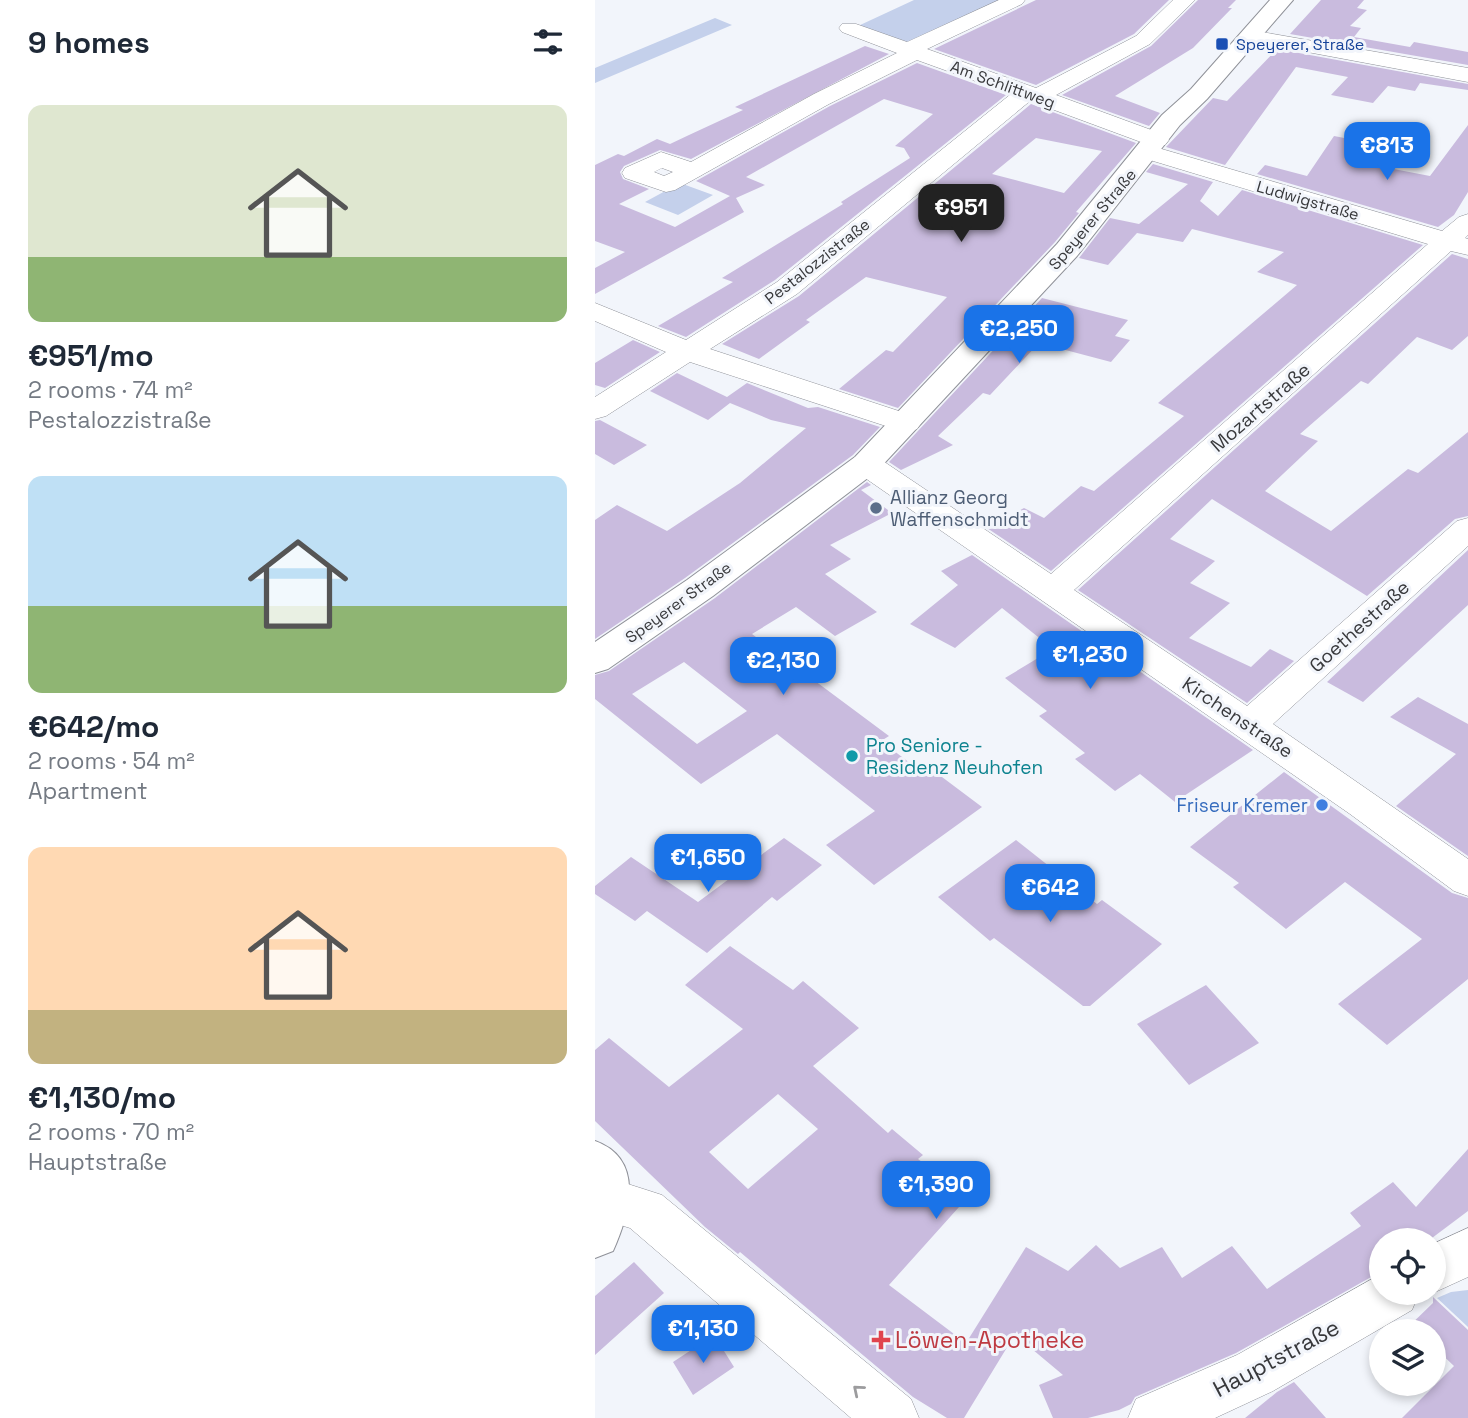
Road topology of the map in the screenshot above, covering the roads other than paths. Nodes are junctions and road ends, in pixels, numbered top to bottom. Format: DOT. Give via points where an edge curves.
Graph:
graph roads {
  1 [pos="1016,0"];
  2 [pos="1185,0"];
  3 [pos="1282,0"];
  4 [pos="849,28"];
  5 [pos="1250,36"];
  6 [pos="913,51"];
  7 [pos="1468,75"];
  8 [pos="1032,94"];
  9 [pos="1153,146"];
  10 [pos="693,171"];
  11 [pos="1462,237"];
  12 [pos="595,311"];
  13 [pos="689,352"];
  14 [pos="595,410"];
  15 [pos="906,423"];
  16 [pos="866,464"];
  17 [pos="1468,528"];
  18 [pos="1052,591"];
  19 [pos="595,660"];
  20 [pos="1249,725"];
  21 [pos="1467,878"];
  22 [pos="598,1199"];
  23 [pos="1468,1251"];
  24 [pos="1446,1263"];
  25 [pos="1373,1305"];
  26 [pos="892,1418"];
  27 [pos="1155,1418"];
  1 -- 6 [label="street"];
  2 -- 8 [label="street, Pestalozzistraße" via="1143,40"];
  3 -- 5 [label="main road, Speyerer Straße"];
  4 -- 6 [label="street, Am Schlittweg"];
  5 -- 7 [label="street"];
  5 -- 9 [label="main road, Speyerer Straße"];
  6 -- 8 [label="street, Am Schlittweg"];
  6 -- 10 [label="street"];
  8 -- 9 [label="street, Am Schlittweg"];
  8 -- 13 [label="street, Pestalozzistraße" via="787,288"];
  9 -- 11 [label="street, Ludwigstraße"];
  9 -- 15 [label="main road, Speyerer Straße" via="1067,250"];
  11 -- 18 [label="street, Mozartstraße"];
  12 -- 13 [label="street"];
  13 -- 14 [label="street, Pestalozzistraße"];
  13 -- 15 [label="street"];
  15 -- 16 [label="main road, Speyerer Straße"];
  16 -- 18 [label="street, Kirchenstraße"];
  16 -- 19 [label="main road, Speyerer Straße"];
  17 -- 20 [label="street, Goethestraße"];
  18 -- 20 [label="street, Kirchenstraße"];
  20 -- 21 [label="street, Kirchenstraße"];
  26 -- 22 [label="street, one-way" via="645,1211"];
  23 -- 24 [label="street"];
  25 -- 27 [label="street, Hauptstraße" via="1255,1373"];
}
